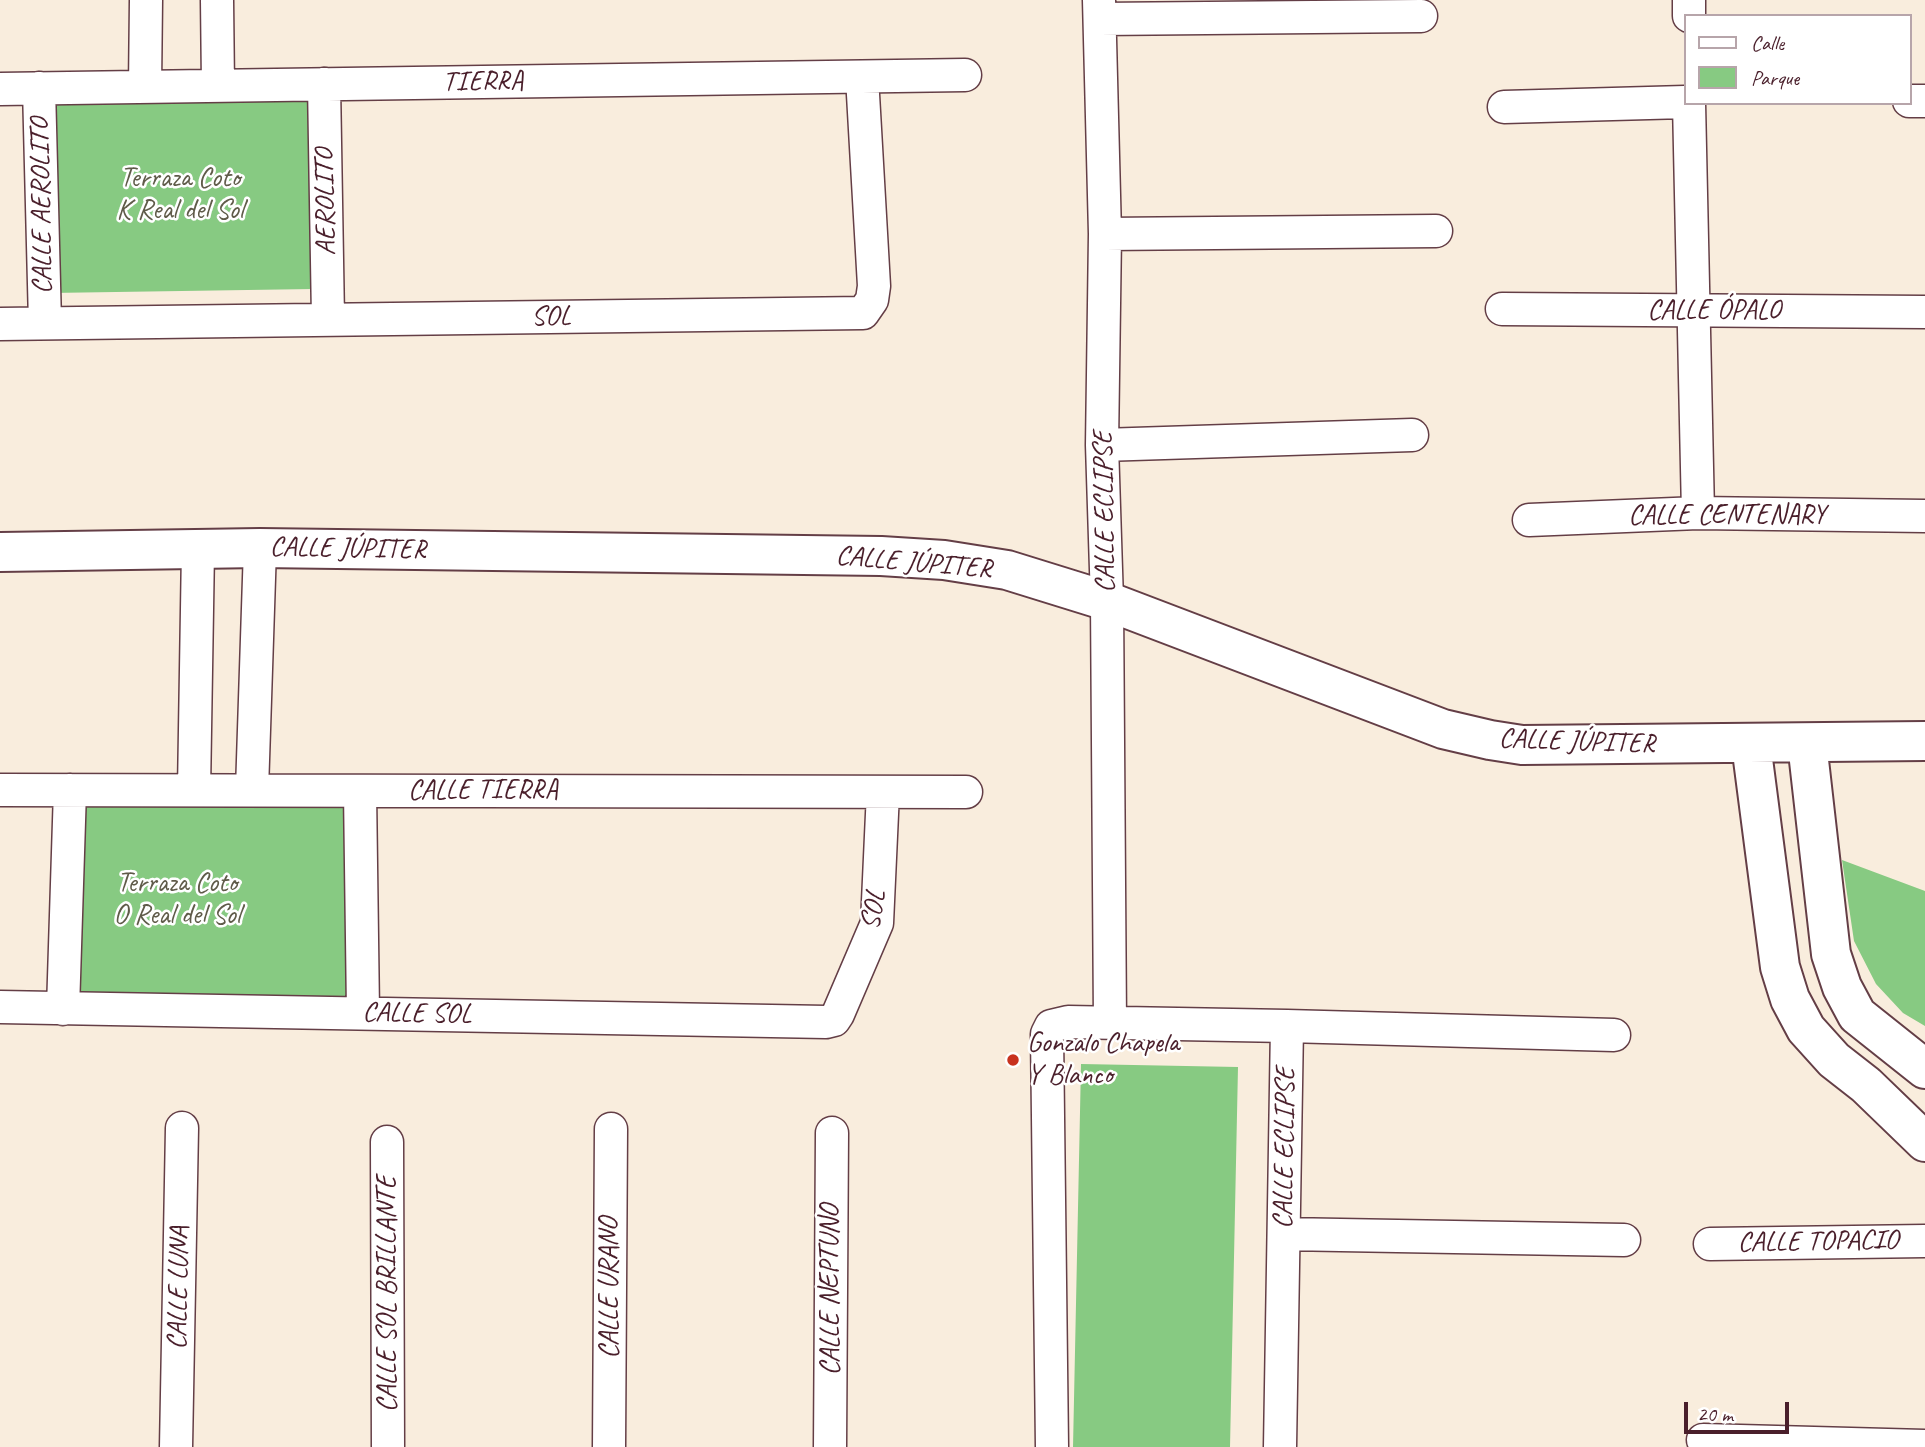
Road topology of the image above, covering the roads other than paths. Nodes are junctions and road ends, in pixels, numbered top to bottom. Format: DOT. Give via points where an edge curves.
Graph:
graph roads {
  1 [pos="146,0"];
  2 [pos="217,0"];
  3 [pos="1099,9"];
  4 [pos="1421,16"];
  5 [pos="965,75"];
  6 [pos="862,77"];
  7 [pos="324,84"];
  8 [pos="218,86"];
  9 [pos="145,87"];
  10 [pos="0,89"];
  11 [pos="39,89"];
  12 [pos="1684,103"];
  13 [pos="1687,105"];
  14 [pos="1504,107"];
  15 [pos="1436,231"];
  16 [pos="1105,234"];
  17 [pos="1503,309"];
  18 [pos="1693,310"];
  19 [pos="1925,312"];
  20 [pos="328,320"];
  21 [pos="45,323"];
  22 [pos="0,324"];
  23 [pos="1412,435"];
  24 [pos="1102,445"];
  25 [pos="1698,513"];
  26 [pos="1925,516"];
  27 [pos="1529,520"];
  28 [pos="260,548"];
  29 [pos="198,549"];
  30 [pos="0,552"];
  31 [pos="1107,601"];
  32 [pos="1925,741"];
  33 [pos="1807,743"];
  34 [pos="1751,744"];
  35 [pos="0,790"];
  36 [pos="70,790"];
  37 [pos="194,790"];
  38 [pos="252,790"];
  39 [pos="360,791"];
  40 [pos="883,792"];
  41 [pos="966,792"];
  42 [pos="0,1007"];
  43 [pos="64,1009"];
  44 [pos="363,1012"];
  45 [pos="834,1020"];
  46 [pos="1110,1023"];
  47 [pos="1287,1026"];
  48 [pos="1614,1035"];
  49 [pos="1925,1069"];
  50 [pos="182,1128"];
  51 [pos="611,1129"];
  52 [pos="832,1133"];
  53 [pos="387,1142"];
  54 [pos="1925,1142"];
  55 [pos="1284,1234"];
  56 [pos="1624,1240"];
  57 [pos="1925,1241"];
  58 [pos="1710,1244"];
  59 [pos="1703,1440"];
  60 [pos="176,1447"];
  61 [pos="388,1447"];
  62 [pos="609,1447"];
  63 [pos="830,1447"];
  64 [pos="1052,1447"];
  65 [pos="1280,1447"];
  66 [pos="1925,1447"];
  1 -- 9 [label="street"];
  2 -- 8 [label="street"];
  3 -- 4 [label="street"];
  3 -- 16 [label="street, CALLE ECLIPSE"];
  5 -- 6 [label="street, TIERRA"];
  6 -- 7 [label="street, TIERRA"];
  6 -- 20 [label="street, SOL" via="874,286 863,313"];
  7 -- 8 [label="street, TIERRA"];
  7 -- 20 [label="street, AEROLITO"];
  8 -- 9 [label="street, TIERRA"];
  9 -- 11 [label="street, TIERRA"];
  10 -- 11 [label="street, TIERRA"];
  11 -- 21 [label="street, CALLE AEROLITO"];
  12 -- 14 [label="street"];
  13 -- 18 [label="street"];
  15 -- 16 [label="street"];
  16 -- 24 [label="street, CALLE ECLIPSE"];
  17 -- 18 [label="street, CALLE ÓPALO"];
  18 -- 19 [label="street, CALLE ÓPALO"];
  18 -- 25 [label="street"];
  20 -- 21 [label="street, SOL"];
  21 -- 22 [label="street, SOL"];
  23 -- 24 [label="street"];
  24 -- 31 [label="street, CALLE ECLIPSE"];
  25 -- 26 [label="street, CALLE CENTENARY"];
  25 -- 27 [label="street, CALLE CENTENARY"];
  28 -- 29 [label="street, CALLE JÚPITER"];
  28 -- 31 [label="street, CALLE JÚPITER" via="944,559 1007,570"];
  28 -- 38 [label="street"];
  29 -- 30 [label="street, CALLE JÚPITER"];
  29 -- 37 [label="street"];
  31 -- 34 [label="street, CALLE JÚPITER" via="1443,729 1490,740 1522,746"];
  31 -- 46 [label="street, CALLE ECLIPSE"];
  32 -- 33 [label="street, CALLE JÚPITER"];
  33 -- 34 [label="street, CALLE JÚPITER"];
  33 -- 49 [label="street" via="1832,954 1842,987 1857,1015"];
  34 -- 54 [label="street" via="1780,967 1790,999 1805,1029 1834,1060"];
  35 -- 36 [label="street, CALLE TIERRA"];
  36 -- 37 [label="street, CALLE TIERRA"];
  36 -- 43 [label="street"];
  37 -- 38 [label="street, CALLE TIERRA"];
  38 -- 39 [label="street, CALLE TIERRA"];
  39 -- 40 [label="street, CALLE TIERRA"];
  39 -- 44 [label="street"];
  40 -- 41 [label="street, CALLE TIERRA"];
  40 -- 45 [label="street, SOL" via="877,923"];
  42 -- 43 [label="street, CALLE SOL"];
  43 -- 44 [label="street, CALLE SOL"];
  44 -- 45 [label="street, CALLE SOL"];
  46 -- 47 [label="street, CALLE ECLIPSE"];
  46 -- 64 [label="street, CALLE ECLIPSE" via="1060,1023 1051,1026 1047,1034"];
  47 -- 48 [label="street"];
  47 -- 55 [label="street, CALLE ECLIPSE"];
  50 -- 60 [label="street, CALLE LUNA"];
  51 -- 62 [label="street, CALLE URANO"];
  52 -- 63 [label="street, CALLE NEPTUNO"];
  53 -- 61 [label="street, CALLE SOL BRILLANTE"];
  55 -- 56 [label="street"];
  55 -- 65 [label="street, CALLE ECLIPSE"];
  57 -- 58 [label="street, CALLE TOPACIO"];
  59 -- 66 [label="street"];
}
